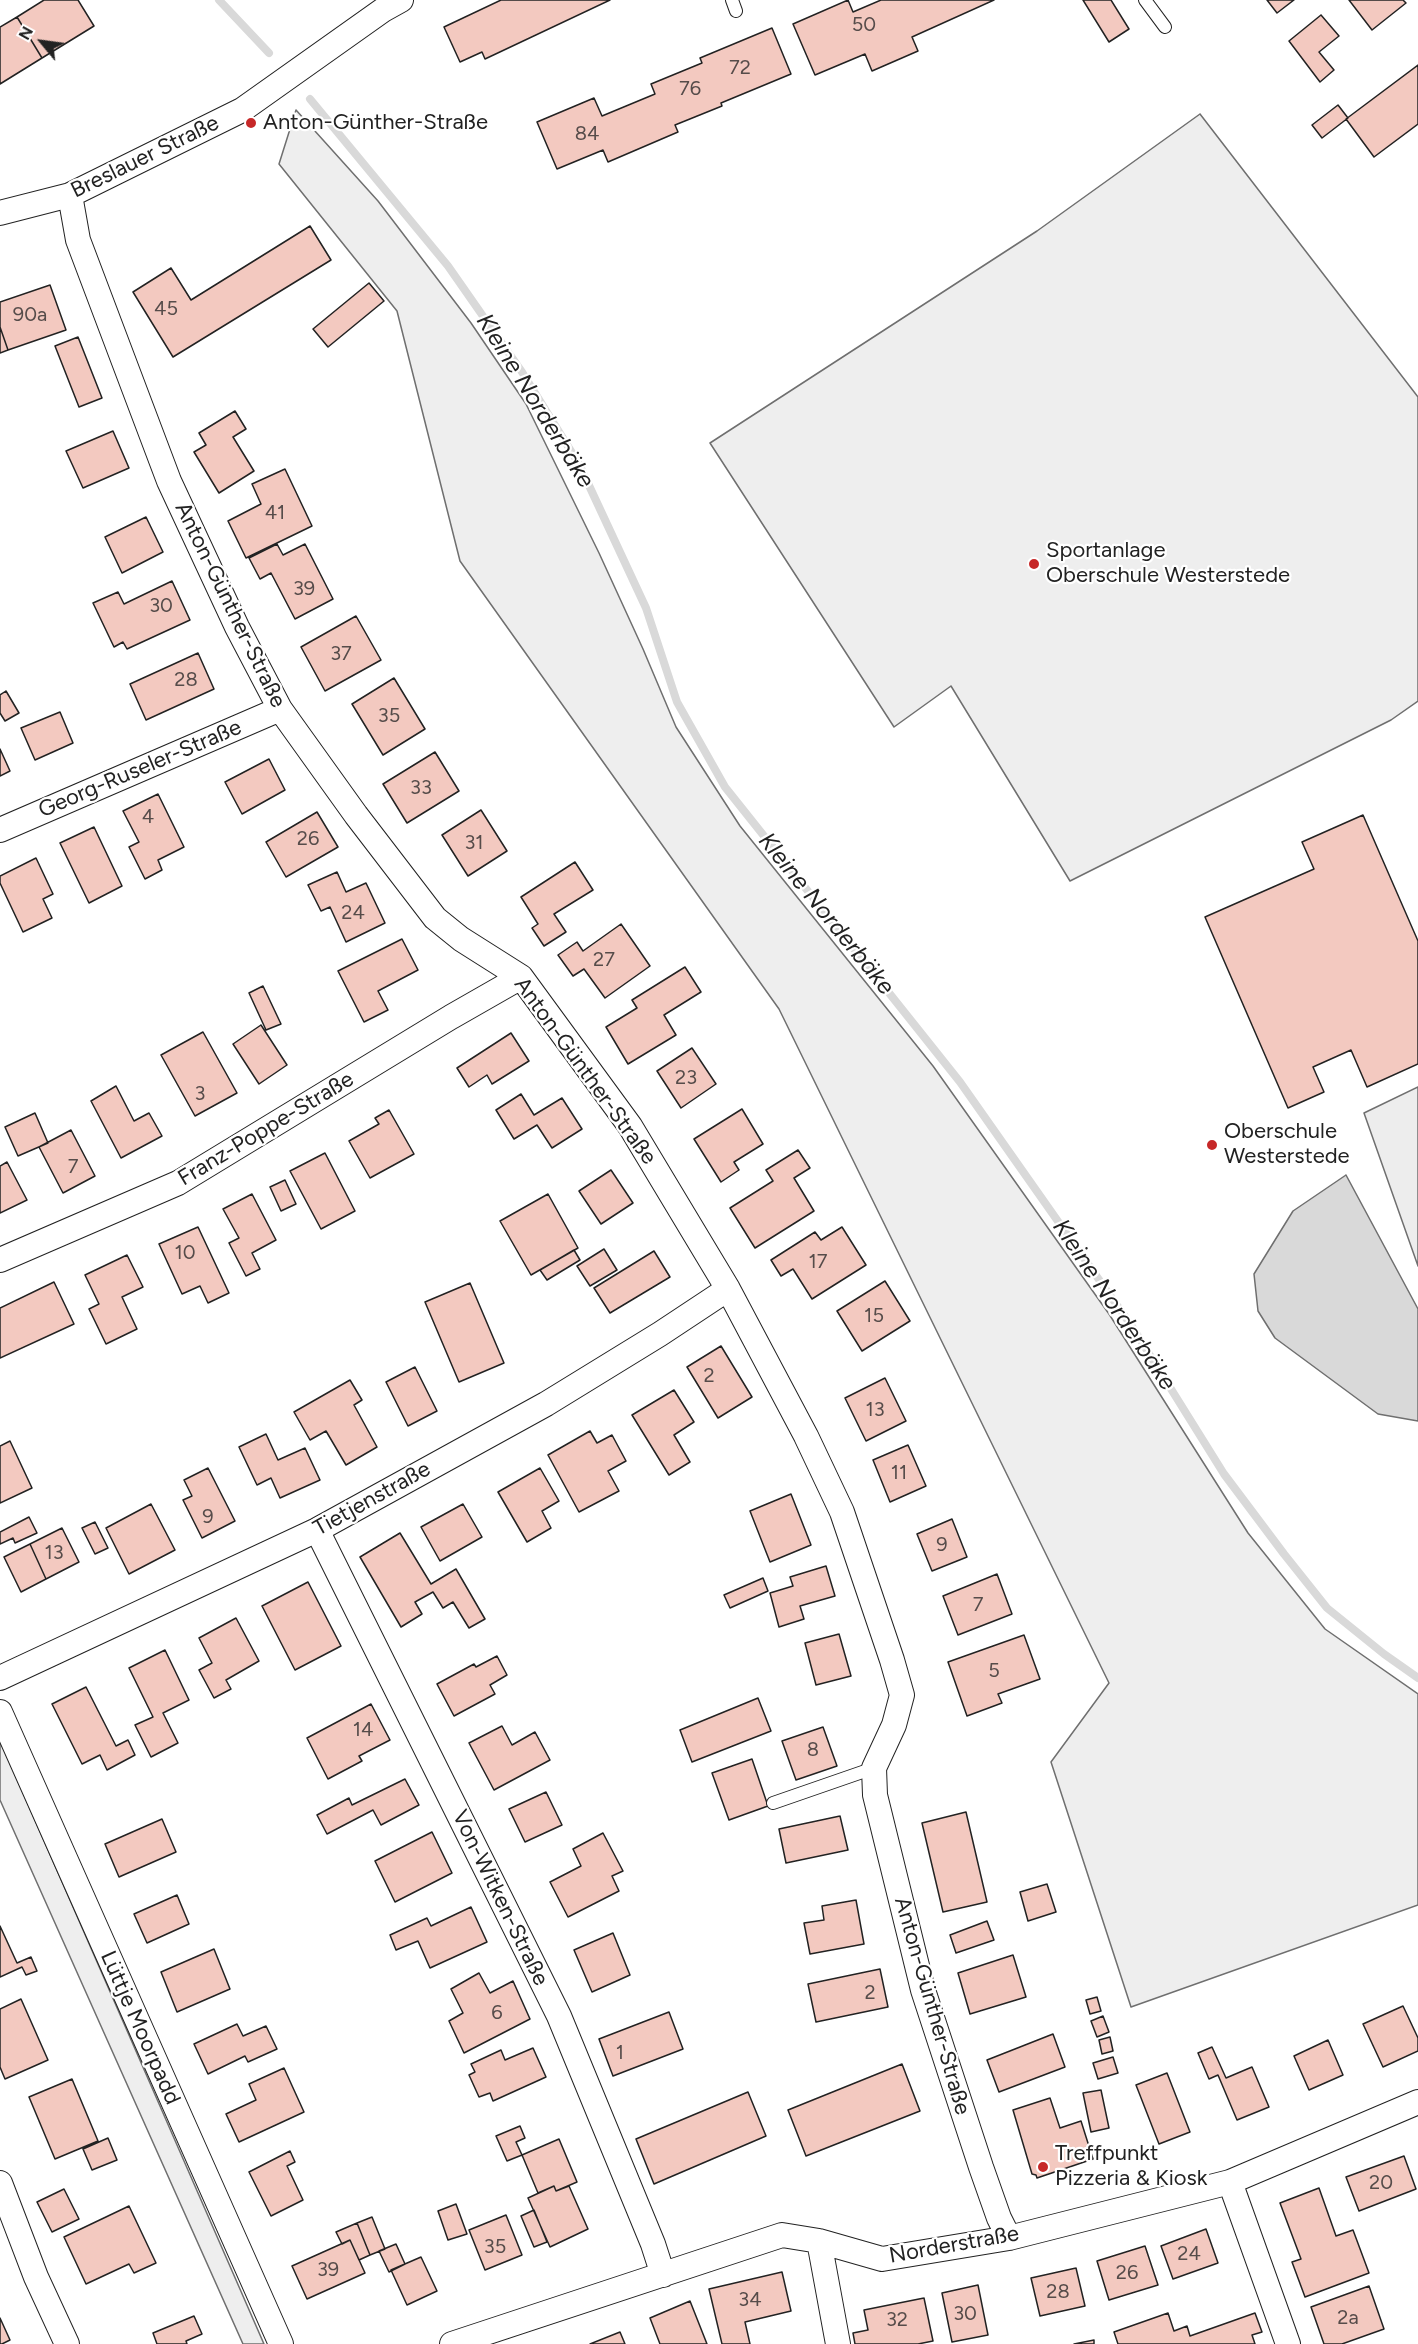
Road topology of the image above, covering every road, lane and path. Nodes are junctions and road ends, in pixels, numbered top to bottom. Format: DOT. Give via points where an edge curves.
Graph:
graph roads {
  1 [pos="400,0"];
  2 [pos="1145,0"];
  3 [pos="1165,27"];
  4 [pos="70,195"];
  5 [pos="0,213"];
  6 [pos="280,709"];
  7 [pos="0,830"];
  8 [pos="521,977"];
  9 [pos="0,1260"];
  10 [pos="728,1289"];
  11 [pos="317,1530"];
  12 [pos="0,1678"];
  13 [pos="0,1712"];
  14 [pos="874,1768"];
  15 [pos="773,1803"];
  16 [pos="1418,2102"];
  17 [pos="1230,2181"];
  18 [pos="0,2183"];
  19 [pos="1009,2238"];
  20 [pos="819,2241"];
  21 [pos="663,2275"];
  22 [pos="67,2344"];
  23 [pos="281,2344"];
  24 [pos="452,2344"];
  25 [pos="838,2344"];
  26 [pos="1288,2344"];
  1 -- 4 [label="street, Breslauer Straße" via="242,110"];
  2 -- 3 [label="lane"];
  4 -- 5 [label="street, Breslauer Straße"];
  4 -- 6 [label="street, Anton-Günther-Straße" via="78,240 169,481 231,616"];
  6 -- 7 [label="street, Georg-Ruseler-Straße"];
  6 -- 8 [label="street, Anton-Günther-Straße" via="435,918"];
  8 -- 9 [label="street, Franz-Poppe-Straße" via="178,1183"];
  8 -- 10 [label="street, Anton-Günther-Straße" via="630,1126"];
  10 -- 11 [label="street, Tietjenstraße" via="546,1404"];
  10 -- 14 [label="street, Anton-Günther-Straße" via="842,1512 892,1660 902,1695 894,1725"];
  11 -- 12 [label="street, Tietjenstraße"];
  11 -- 21 [label="street, Von-Witken-Straße" via="559,2016"];
  13 -- 23 [label="street, Lüttje Moorpadd"];
  14 -- 15 [label="lane"];
  14 -- 19 [label="street, Anton-Günther-Straße" via="875,1795 923,1990 981,2167"];
  16 -- 17 [label="street, Norderstraße"];
  17 -- 19 [label="street, Norderstraße"];
  17 -- 26 [label="street"];
  18 -- 22 [label="street"];
  19 -- 20 [label="street, Norderstraße" via="882,2259"];
  20 -- 21 [label="street, Norderstraße" via="782,2235"];
  20 -- 25 [label="street"];
  21 -- 24 [label="street, Norderstraße"];
}
